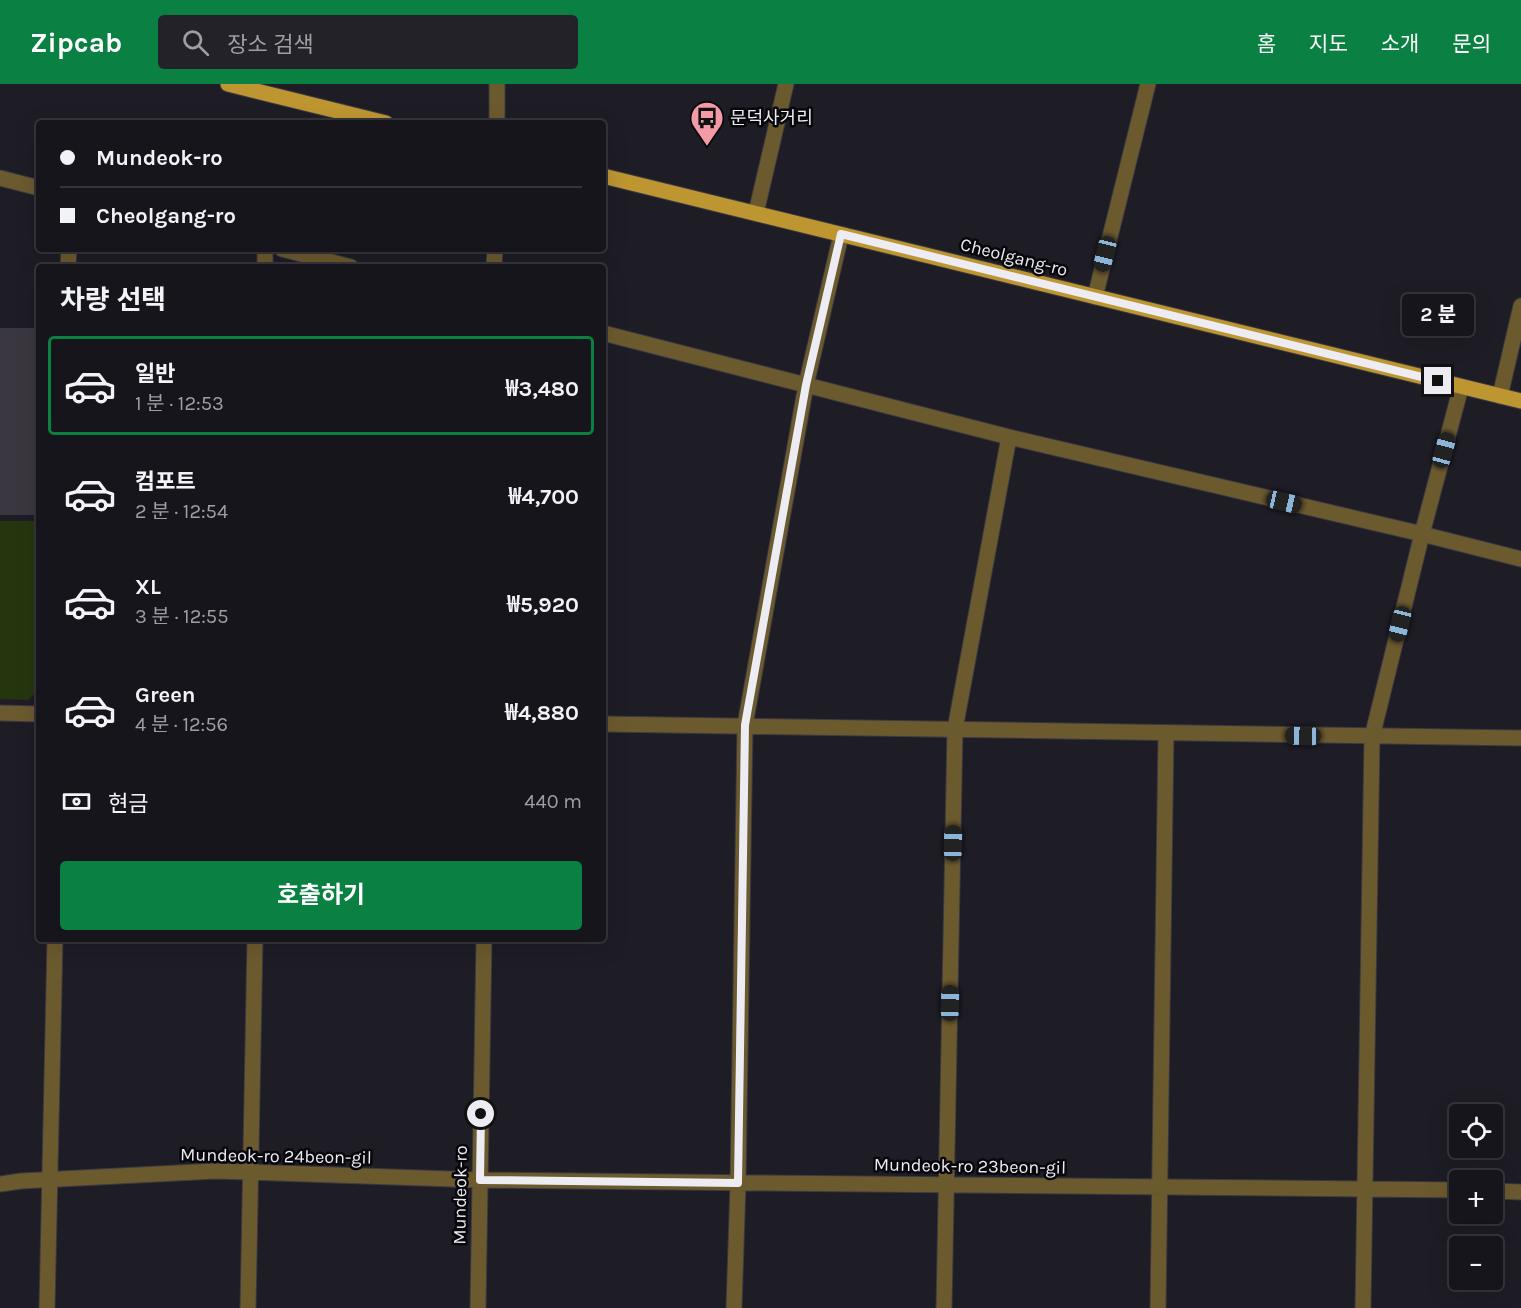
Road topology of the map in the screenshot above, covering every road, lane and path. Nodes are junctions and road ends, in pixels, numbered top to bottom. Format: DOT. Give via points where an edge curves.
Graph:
graph roads {
  1 [pos="228,84"];
  2 [pos="497,84"];
  3 [pos="786,84"];
  4 [pos="1148,84"];
  5 [pos="374,120"];
  6 [pos="496,120"];
  7 [pos="606,177"];
  8 [pos="0,178"];
  9 [pos="36,187"];
  10 [pos="756,213"];
  11 [pos="841,234"];
  12 [pos="294,252"];
  13 [pos="340,264"];
  14 [pos="1095,297"];
  15 [pos="1521,306"];
  16 [pos="606,334"];
  17 [pos="806,385"];
  18 [pos="1461,387"];
  19 [pos="1500,396"];
  20 [pos="1521,401"];
  21 [pos="1009,437"];
  22 [pos="1422,534"];
  23 [pos="1521,559"];
  24 [pos="0,713"];
  25 [pos="36,714"];
  26 [pos="606,724"];
  27 [pos="745,725"];
  28 [pos="955,729"];
  29 [pos="1166,733"];
  30 [pos="1372,737"];
  31 [pos="1521,738"];
  32 [pos="55,942"];
  33 [pos="255,942"];
  34 [pos="484,942"];
  35 [pos="250,1172"];
  36 [pos="50,1180"];
  37 [pos="480,1180"];
  38 [pos="738,1183"];
  39 [pos="0,1184"];
  40 [pos="946,1185"];
  41 [pos="1159,1188"];
  42 [pos="1365,1189"];
  43 [pos="1449,1190"];
  44 [pos="1503,1191"];
  45 [pos="1521,1192"];
  46 [pos="47,1308"];
  47 [pos="248,1308"];
  48 [pos="478,1308"];
  49 [pos="734,1308"];
  50 [pos="944,1308"];
  51 [pos="1158,1308"];
  52 [pos="1363,1308"];
  1 -- 5 [label="main road"];
  2 -- 6 [label="street"];
  3 -- 10 [label="street"];
  4 -- 14 [label="street"];
  7 -- 10 [label="main road, Cheolgang-ro"];
  8 -- 9 [label="street"];
  10 -- 11 [label="main road, Cheolgang-ro"];
  11 -- 14 [label="main road, Cheolgang-ro"];
  11 -- 17 [label="street"];
  12 -- 13 [label="street"];
  14 -- 18 [label="main road, Cheolgang-ro"];
  15 -- 19 [label="street"];
  16 -- 17 [label="street"];
  17 -- 21 [label="street"];
  17 -- 27 [label="street"];
  18 -- 19 [label="main road, Cheolgang-ro"];
  18 -- 22 [label="street"];
  19 -- 20 [label="main road, Cheolgang-ro"];
  21 -- 22 [label="street"];
  21 -- 28 [label="street"];
  22 -- 23 [label="street"];
  22 -- 30 [label="street"];
  24 -- 25 [label="street"];
  26 -- 27 [label="street"];
  27 -- 28 [label="street"];
  27 -- 38 [label="street"];
  28 -- 29 [label="street"];
  28 -- 40 [label="street"];
  29 -- 30 [label="street"];
  29 -- 41 [label="street"];
  30 -- 31 [label="street"];
  30 -- 42 [label="street"];
  32 -- 36 [label="street"];
  33 -- 35 [label="street"];
  34 -- 37 [label="street, Mundeok-ro"];
  35 -- 36 [label="street, Mundeok-ro 24beon-gil"];
  35 -- 37 [label="street, Mundeok-ro 24beon-gil"];
  35 -- 47 [label="street"];
  36 -- 39 [label="street, Mundeok-ro 24beon-gil"];
  36 -- 46 [label="street"];
  37 -- 38 [label="street, Mundeok-ro 23beon-gil"];
  37 -- 48 [label="street, Mundeok-ro"];
  38 -- 40 [label="street, Mundeok-ro 23beon-gil"];
  38 -- 49 [label="street"];
  40 -- 41 [label="street, Mundeok-ro 23beon-gil"];
  40 -- 50 [label="street"];
  41 -- 42 [label="street, Mundeok-ro 23beon-gil"];
  41 -- 51 [label="street"];
  42 -- 43 [label="street, Mundeok-ro 23beon-gil"];
  42 -- 52 [label="street"];
  44 -- 45 [label="street"];
}
